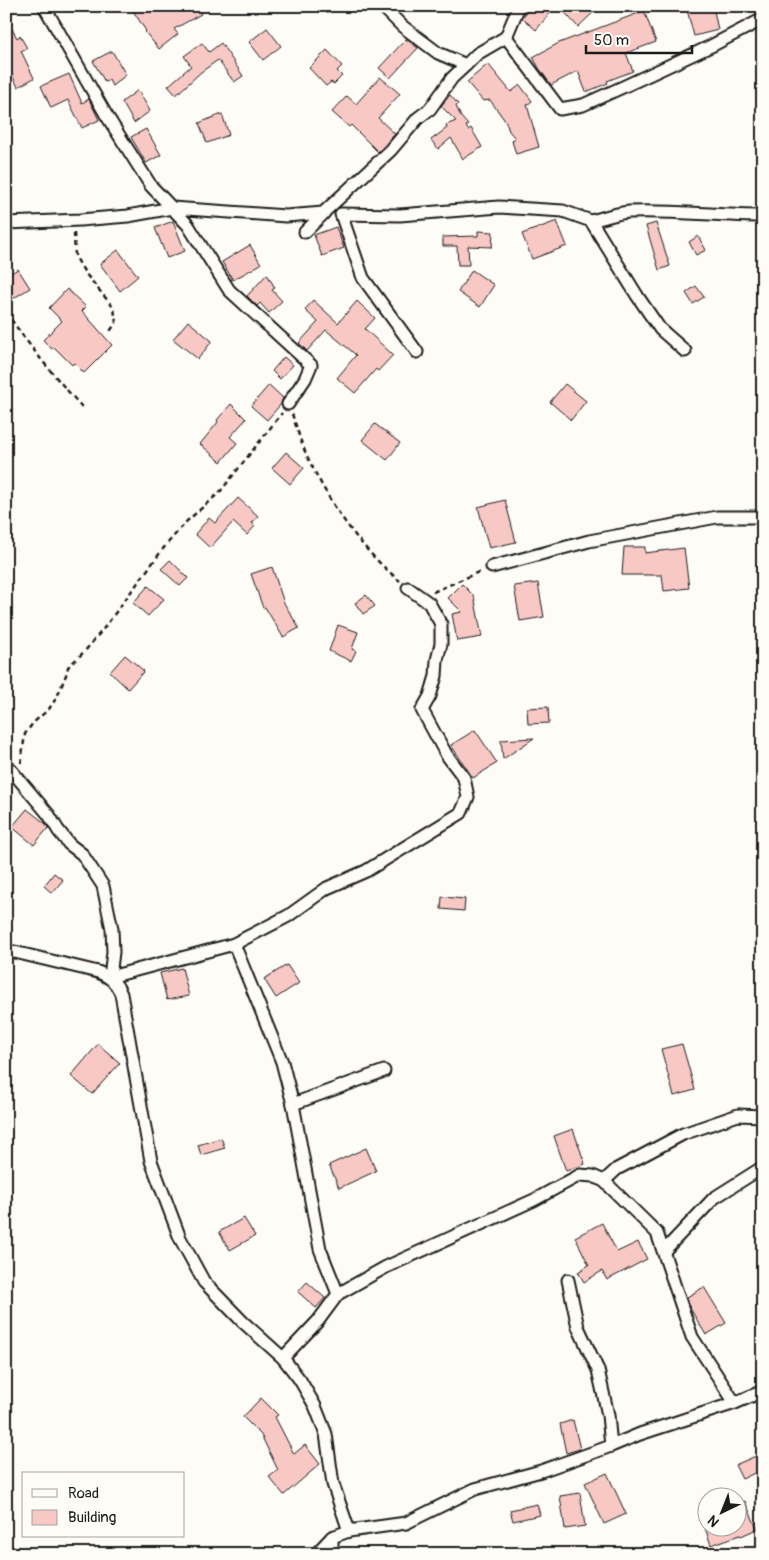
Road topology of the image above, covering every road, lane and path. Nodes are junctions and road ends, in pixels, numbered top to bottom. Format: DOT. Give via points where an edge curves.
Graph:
graph roads {
  1 [pos="382,6"];
  2 [pos="519,6"];
  3 [pos="49,9"];
  4 [pos="763,19"];
  5 [pos="506,36"];
  6 [pos="466,65"];
  7 [pos="172,208"];
  8 [pos="323,213"];
  9 [pos="341,214"];
  10 [pos="763,216"];
  11 [pos="80,220"];
  12 [pos="6,222"];
  13 [pos="591,222"];
  14 [pos="305,232"];
  15 [pos="6,312"];
  16 [pos="108,334"];
  17 [pos="685,351"];
  18 [pos="417,352"];
  19 [pos="288,404"];
  20 [pos="82,406"];
  21 [pos="763,517"];
  22 [pos="492,567"];
  23 [pos="408,588"];
  24 [pos="432,593"];
  25 [pos="6,764"];
  26 [pos="18,777"];
  27 [pos="234,944"];
  28 [pos="6,950"];
  29 [pos="110,977"];
  30 [pos="384,1071"];
  31 [pos="293,1104"];
  32 [pos="763,1116"];
  33 [pos="763,1167"];
  34 [pos="604,1181"];
  35 [pos="664,1251"];
  36 [pos="568,1280"];
  37 [pos="338,1294"];
  38 [pos="282,1358"];
  39 [pos="763,1391"];
  40 [pos="735,1403"];
  41 [pos="611,1446"];
  42 [pos="349,1531"];
  43 [pos="332,1537"];
  44 [pos="316,1554"];
  45 [pos="332,1554"];
  1 -- 6 [label="street" via="438,53"];
  2 -- 5 [label="street"];
  3 -- 7 [label="street" via="105,113 151,186"];
  4 -- 5 [label="street" via="625,86 583,104 560,109"];
  5 -- 6 [label="street"];
  6 -- 8 [label="street" via="391,150"];
  7 -- 8 [label="street" via="286,216"];
  7 -- 11 [label="street"];
  7 -- 19 [label="street" via="188,225 230,290 311,365"];
  8 -- 9 [label="street"];
  8 -- 14 [label="street"];
  9 -- 13 [label="street" via="400,214 499,207 563,211"];
  9 -- 18 [label="street" via="363,278"];
  10 -- 13 [label="street" via="627,212"];
  11 -- 12 [label="street"];
  11 -- 16 [label="path" via="74,235 75,256 114,308 116,323"];
  13 -- 17 [label="street" via="660,329"];
  15 -- 20 [label="path" via="24,339"];
  19 -- 23 [label="path" via="307,456 333,507 354,536"];
  19 -- 26 [label="path" via="220,492 166,545 104,628 68,667 50,708 24,734"];
  21 -- 22 [label="street" via="717,517 589,541"];
  22 -- 24 [label="path"];
  23 -- 27 [label="street" via="429,603 441,624 436,676 422,710 446,754 464,778 468,797 461,813 366,871 327,888 288,916"];
  25 -- 26 [label="street"];
  26 -- 29 [label="street" via="69,844 82,854 104,886 112,929"];
  27 -- 29 [label="street"];
  27 -- 31 [label="street" via="282,1062"];
  28 -- 29 [label="street"];
  29 -- 38 [label="street" via="121,994 151,1161 180,1238 204,1282"];
  30 -- 31 [label="street"];
  31 -- 37 [label="street" via="320,1249"];
  32 -- 34 [label="street" via="738,1114 683,1134 617,1169"];
  33 -- 35 [label="street" via="714,1198"];
  34 -- 35 [label="street" via="657,1233"];
  34 -- 37 [label="street" via="580,1175 534,1200 386,1267"];
  35 -- 40 [label="street" via="692,1337"];
  36 -- 41 [label="street" via="578,1327 598,1370"];
  37 -- 38 [label="street" via="318,1321"];
  38 -- 42 [label="street" via="300,1380 326,1434 334,1484"];
  39 -- 40 [label="street"];
  40 -- 41 [label="street"];
  41 -- 42 [label="street" via="541,1471 475,1489 406,1522"];
  42 -- 43 [label="street"];
  43 -- 44 [label="street"];
  43 -- 45 [label="street"];
}
